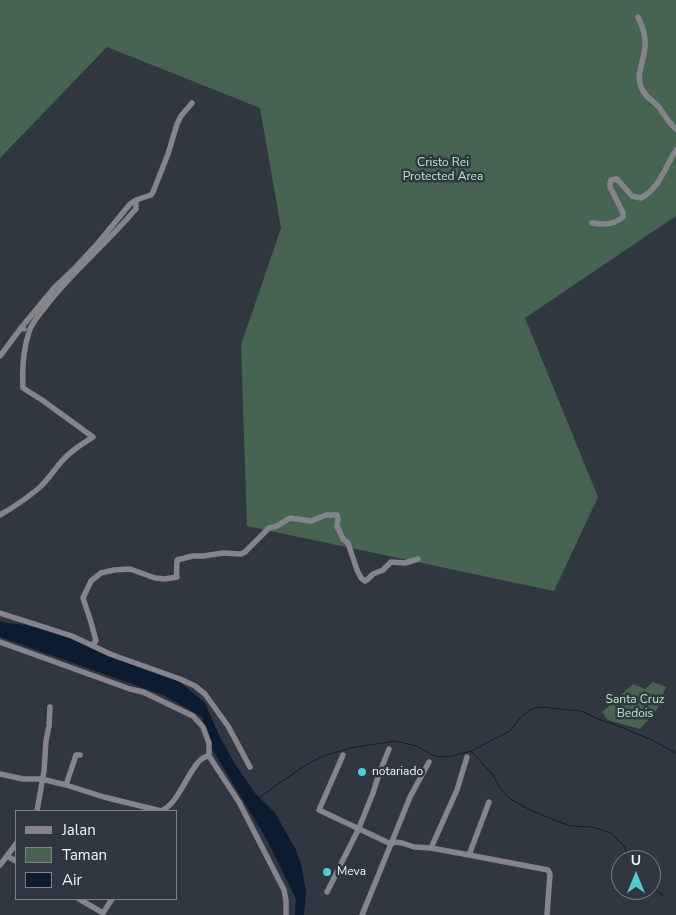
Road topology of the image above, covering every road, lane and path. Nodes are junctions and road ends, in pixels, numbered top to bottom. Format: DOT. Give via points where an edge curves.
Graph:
graph roads {
  1 [pos="638,17"];
  2 [pos="192,103"];
  3 [pos="676,129"];
  4 [pos="676,150"];
  5 [pos="136,200"];
  6 [pos="592,223"];
  7 [pos="21,328"];
  8 [pos="29,330"];
  9 [pos="0,356"];
  10 [pos="0,515"];
  11 [pos="418,559"];
  12 [pos="0,613"];
  13 [pos="0,642"];
  14 [pos="92,646"];
  15 [pos="50,707"];
  16 [pos="389,749"];
  17 [pos="80,755"];
  18 [pos="343,755"];
  19 [pos="209,756"];
  20 [pos="467,757"];
  21 [pos="429,762"];
  22 [pos="250,767"];
  23 [pos="0,774"];
  24 [pos="42,779"];
  25 [pos="66,785"];
  26 [pos="489,802"];
  27 [pos="37,810"];
  28 [pos="157,810"];
  29 [pos="163,810"];
  30 [pos="359,828"];
  31 [pos="391,844"];
  32 [pos="15,845"];
  33 [pos="432,848"];
  34 [pos="469,855"];
  35 [pos="7,856"];
  36 [pos="15,861"];
  37 [pos="0,864"];
  38 [pos="327,892"];
  39 [pos="81,900"];
  40 [pos="111,900"];
  41 [pos="286,915"];
  42 [pos="362,915"];
  43 [pos="547,915"];
  1 -- 3 [label="street" via="645,37 638,78 642,90"];
  2 -- 5 [label="street" via="177,124 153,192"];
  4 -- 6 [label="street" via="660,181 644,196 632,196 617,179 611,180 610,187 623,217 611,224"];
  5 -- 7 [label="street"];
  5 -- 8 [label="street" via="134,211 63,284"];
  7 -- 8 [label="street"];
  7 -- 9 [label="street"];
  8 -- 10 [label="street" via="23,362 23,388 93,437 63,459 38,488"];
  11 -- 14 [label="street" via="391,562 365,581 357,570 348,543 342,539 337,515 311,520 290,518 269,528 241,554 223,553 177,560 177,577 155,578 130,570 100,573 91,581 83,598 96,641"];
  12 -- 14 [label="street" via="72,636"];
  13 -- 19 [label="street" via="143,692 193,716 203,727 209,743"];
  14 -- 22 [label="street" via="180,679 206,694"];
  15 -- 24 [label="street"];
  16 -- 30 [label="street"];
  17 -- 25 [label="street" via="76,755"];
  18 -- 30 [label="street" via="319,810"];
  19 -- 29 [label="street" via="198,761 181,790"];
  19 -- 41 [label="street" via="239,802 284,890"];
  20 -- 33 [label="street" via="457,790"];
  21 -- 31 [label="street" via="410,797"];
  23 -- 24 [label="street"];
  24 -- 25 [label="street"];
  24 -- 27 [label="street"];
  25 -- 28 [label="street"];
  26 -- 34 [label="street"];
  30 -- 31 [label="street"];
  30 -- 38 [label="street"];
  31 -- 33 [label="street"];
  31 -- 42 [label="street"];
  32 -- 35 [label="street"];
  33 -- 34 [label="street"];
  34 -- 43 [label="street" via="548,870"];
  35 -- 36 [label="street"];
  35 -- 37 [label="street"];
  39 -- 40 [label="street" via="103,913"];
}
